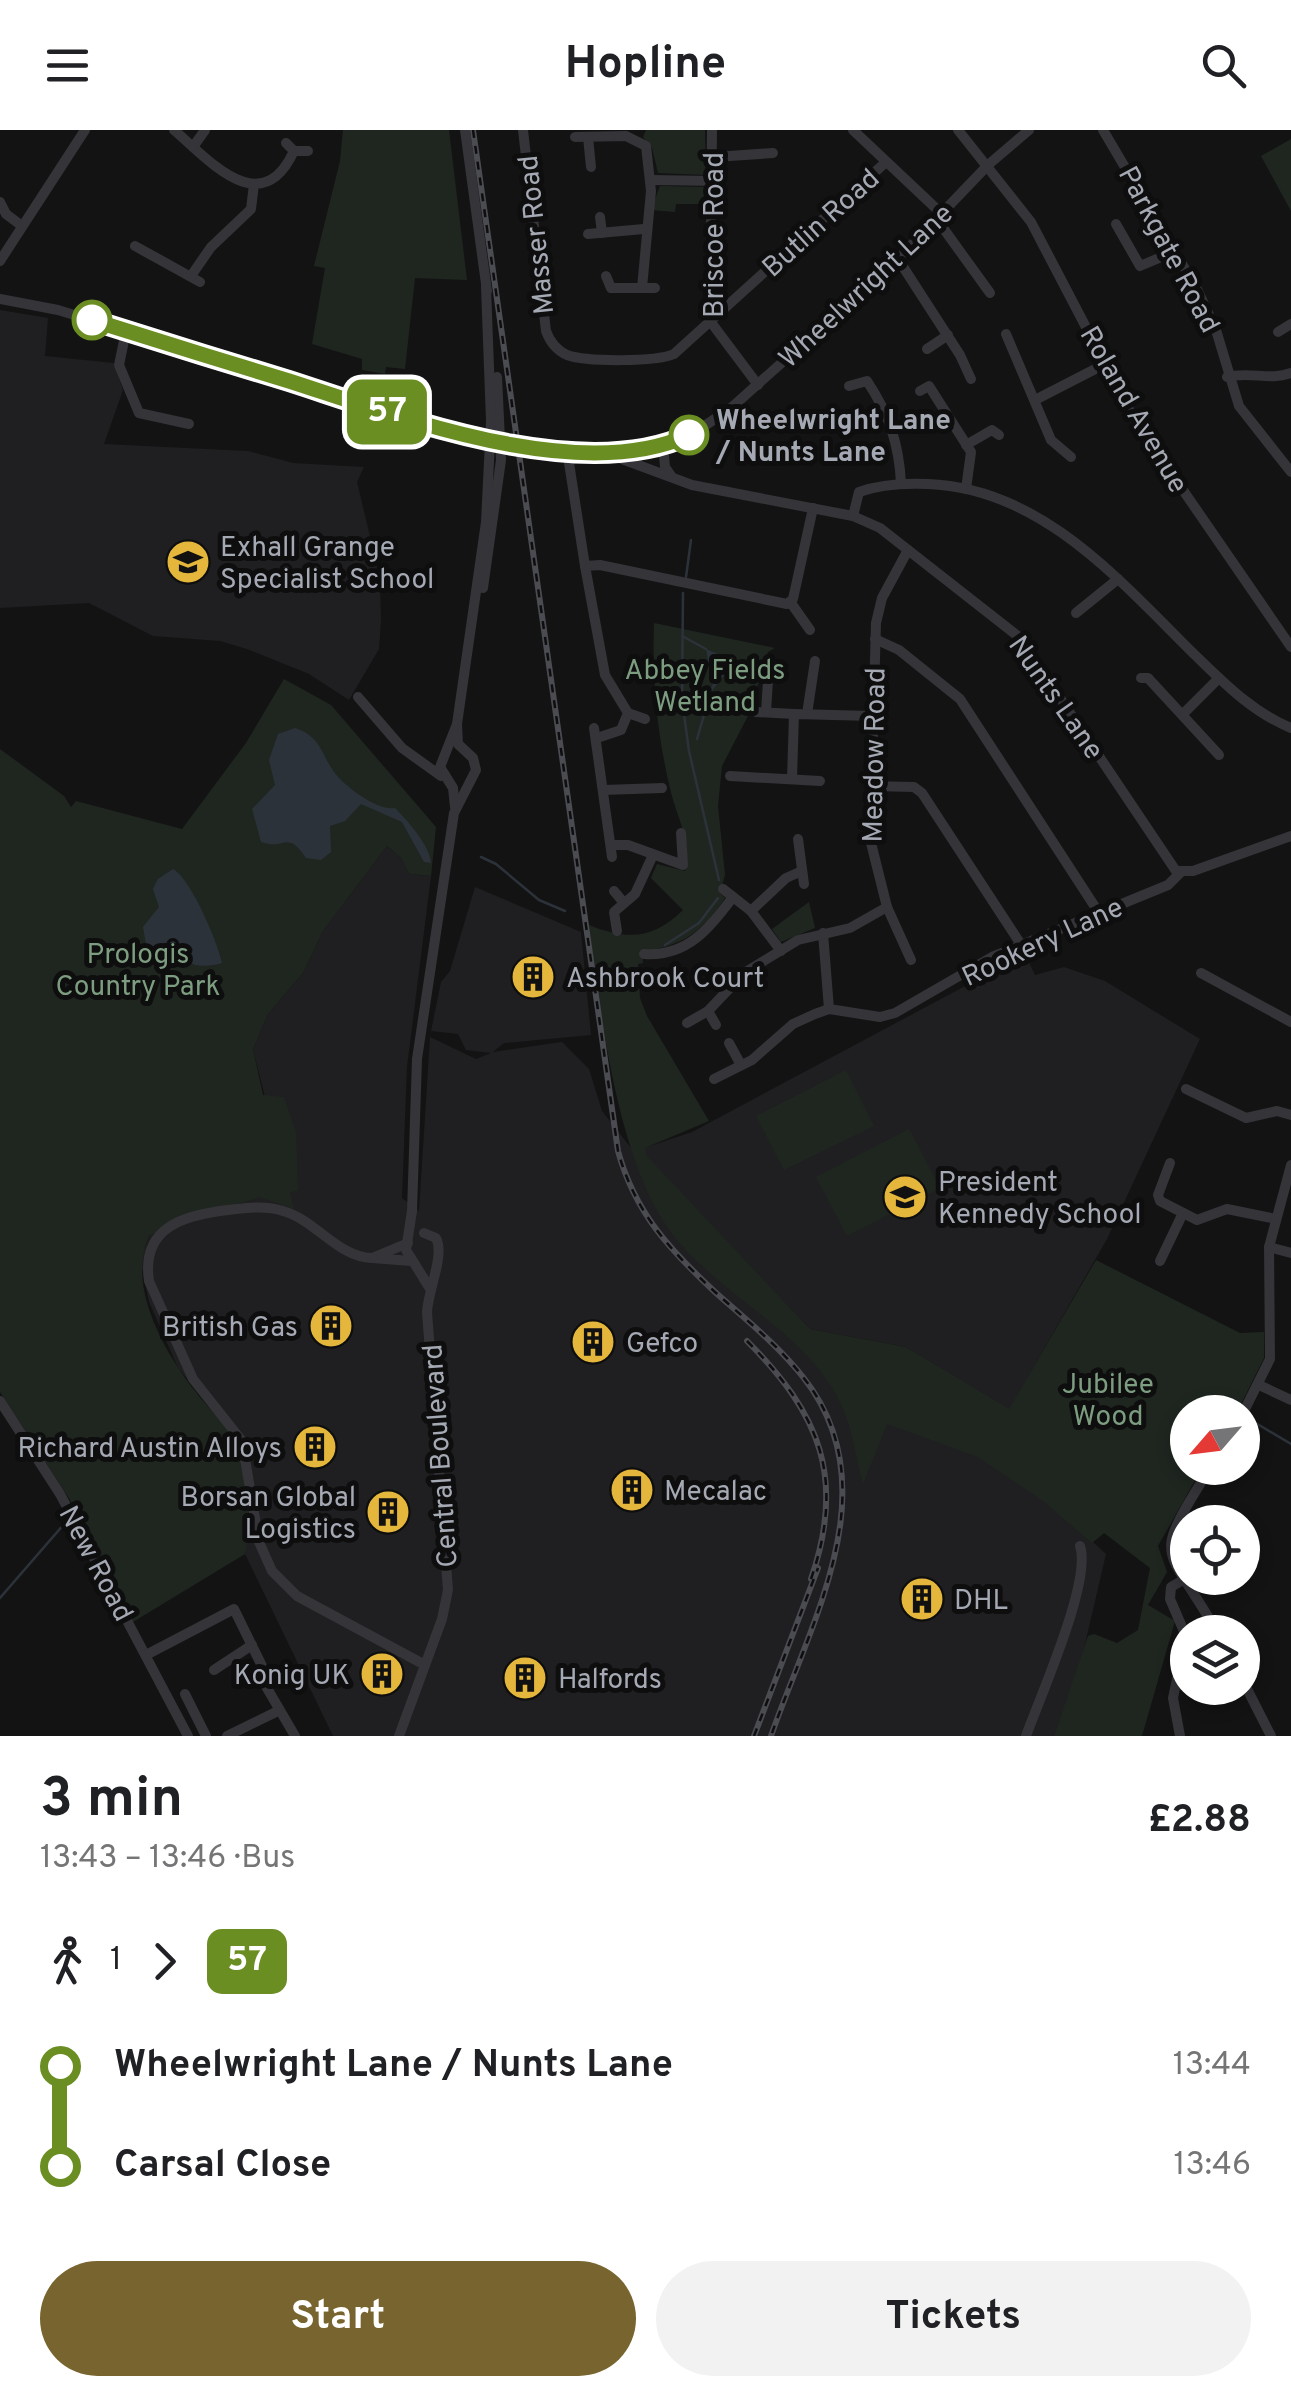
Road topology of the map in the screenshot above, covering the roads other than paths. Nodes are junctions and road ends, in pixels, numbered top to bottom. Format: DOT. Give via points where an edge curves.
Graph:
graph roads {
  1 [pos="85,130"];
  2 [pos="174,130"];
  3 [pos="204,130"];
  4 [pos="464,130"];
  5 [pos="523,130"];
  6 [pos="712,130"];
  7 [pos="853,130"];
  8 [pos="958,130"];
  9 [pos="1029,130"];
  10 [pos="1103,130"];
  11 [pos="575,137"];
  12 [pos="588,137"];
  13 [pos="193,146"];
  14 [pos="308,151"];
  15 [pos="773,153"];
  16 [pos="715,157"];
  17 [pos="886,162"];
  18 [pos="988,164"];
  19 [pos="592,167"];
  20 [pos="652,180"];
  21 [pos="715,181"];
  22 [pos="254,184"];
  23 [pos="1,208"];
  24 [pos="600,217"];
  25 [pos="940,218"];
  26 [pos="1116,224"];
  27 [pos="22,226"];
  28 [pos="644,229"];
  29 [pos="602,233"];
  30 [pos="588,234"];
  31 [pos="134,246"];
  32 [pos="1176,251"];
  33 [pos="898,259"];
  34 [pos="0,261"];
  35 [pos="606,276"];
  36 [pos="642,288"];
  37 [pos="655,288"];
  38 [pos="990,293"];
  39 [pos="0,300"];
  40 [pos="710,321"];
  41 [pos="1291,324"];
  42 [pos="126,331"];
  43 [pos="1278,332"];
  44 [pos="1006,334"];
  45 [pos="948,335"];
  46 [pos="927,349"];
  47 [pos="1105,364"];
  48 [pos="1291,373"];
  49 [pos="1227,377"];
  50 [pos="971,379"];
  51 [pos="758,385"];
  52 [pos="848,386"];
  53 [pos="920,391"];
  54 [pos="1035,400"];
  55 [pos="185,420"];
  56 [pos="999,435"];
  57 [pos="497,441"];
  58 [pos="663,445"];
  59 [pos="966,446"];
  60 [pos="567,450"];
  61 [pos="606,453"];
  62 [pos="1071,457"];
  63 [pos="1291,472"];
  64 [pos="680,481"];
  65 [pos="902,483"];
  66 [pos="966,489"];
  67 [pos="814,508"];
  68 [pos="852,516"];
  69 [pos="908,550"];
  70 [pos="586,566"];
  71 [pos="1118,579"];
  72 [pos="791,602"];
  73 [pos="1078,615"];
  74 [pos="810,630"];
  75 [pos="875,639"];
  76 [pos="1291,647"];
  77 [pos="815,661"];
  78 [pos="1141,678"];
  79 [pos="1219,678"];
  80 [pos="768,680"];
  81 [pos="358,697"];
  82 [pos="1184,712"];
  83 [pos="628,713"];
  84 [pos="794,714"];
  85 [pos="807,714"];
  86 [pos="872,716"];
  87 [pos="645,719"];
  88 [pos="457,724"];
  89 [pos="1291,728"];
  90 [pos="464,751"];
  91 [pos="410,754"];
  92 [pos="1219,754"];
  93 [pos="446,755"];
  94 [pos="730,776"];
  95 [pos="792,779"];
  96 [pos="446,780"];
  97 [pos="820,781"];
  98 [pos="466,784"];
  99 [pos="870,786"];
  100 [pos="604,790"];
  101 [pos="656,793"];
  102 [pos="454,812"];
  103 [pos="681,832"];
  104 [pos="1291,836"];
  105 [pos="798,838"];
  106 [pos="653,855"];
  107 [pos="1181,872"];
  108 [pos="614,891"];
  109 [pos="624,903"];
  110 [pos="887,906"];
  111 [pos="751,911"];
  112 [pos="1100,914"];
  113 [pos="617,932"];
  114 [pos="822,933"];
  115 [pos="1022,946"];
  116 [pos="780,951"];
  117 [pos="652,958"];
  118 [pos="910,961"];
  119 [pos="1201,973"];
  120 [pos="829,1009"];
  121 [pos="708,1011"];
  122 [pos="1291,1022"];
  123 [pos="687,1023"];
  124 [pos="716,1025"];
  125 [pos="728,1043"];
  126 [pos="741,1064"];
  127 [pos="714,1079"];
  128 [pos="1194,1087"];
  129 [pos="1291,1115"];
  130 [pos="1170,1163"];
  131 [pos="1291,1165"];
  132 [pos="412,1211"];
  133 [pos="1183,1213"];
  134 [pos="1276,1219"];
  135 [pos="424,1233"];
  136 [pos="408,1242"];
  137 [pos="1270,1246"];
  138 [pos="1291,1254"];
  139 [pos="372,1258"];
  140 [pos="1160,1261"];
  141 [pos="436,1262"];
  142 [pos="414,1264"];
  143 [pos="428,1287"];
  144 [pos="1258,1385"];
  145 [pos="1253,1395"];
  146 [pos="1291,1400"];
  147 [pos="0,1401"];
  148 [pos="1080,1546"];
  149 [pos="1170,1591"];
  150 [pos="250,1640"];
  151 [pos="146,1655"];
  152 [pos="425,1665"];
  153 [pos="214,1670"];
  154 [pos="185,1694"];
  155 [pos="1254,1705"];
  156 [pos="278,1711"];
  157 [pos="186,1733"];
  158 [pos="206,1736"];
  159 [pos="227,1736"];
  160 [pos="296,1736"];
  161 [pos="400,1736"];
  162 [pos="1026,1736"];
  163 [pos="1180,1736"];
  164 [pos="1270,1736"];
  1 -- 27 [label="street"];
  2 -- 13 [label="street"];
  3 -- 13 [label="street"];
  4 -- 57 [label="street" via="486,287"];
  5 -- 40 [label="street, Masser Road" via="544,322 556,347 579,358 658,359 674,354"];
  6 -- 16 [label="street, Briscoe Road"];
  7 -- 17 [label="street"];
  8 -- 18 [label="street, Roland Avenue"];
  9 -- 18 [label="street, Wheelwright Lane"];
  10 -- 32 [label="street, Parkgate Road"];
  11 -- 12 [label="street"];
  12 -- 19 [label="street"];
  12 -- 20 [label="street" via="640,140"];
  13 -- 22 [label="street" via="233,180"];
  14 -- 22 [label="street" via="290,147 276,176"];
  15 -- 16 [label="street"];
  16 -- 21 [label="street, Briscoe Road"];
  17 -- 25 [label="street"];
  17 -- 40 [label="street, Butlin Road"];
  18 -- 25 [label="street, Wheelwright Lane"];
  18 -- 47 [label="street, Roland Avenue" via="1036,230"];
  20 -- 21 [label="street"];
  20 -- 28 [label="street"];
  21 -- 40 [label="street, Briscoe Road"];
  22 -- 31 [label="street" via="251,209 211,247 195,279 150,246"];
  23 -- 27 [label="street"];
  24 -- 29 [label="street"];
  25 -- 33 [label="street, Wheelwright Lane"];
  25 -- 38 [label="street" via="967,247"];
  26 -- 32 [label="street" via="1140,266"];
  27 -- 34 [label="street"];
  28 -- 29 [label="street"];
  28 -- 36 [label="street"];
  29 -- 30 [label="street"];
  32 -- 49 [label="street, Parkgate Road" via="1216,330"];
  33 -- 45 [label="street"];
  33 -- 51 [label="street, Wheelwright Lane"];
  35 -- 36 [label="street" via="611,288"];
  36 -- 37 [label="street"];
  39 -- 42 [label="street, Wheelwright Lane"];
  40 -- 51 [label="street, Briscoe Road"];
  41 -- 43 [label="street"];
  42 -- 55 [label="street" via="119,365 138,413"];
  42 -- 57 [label="street, Wheelwright Lane"];
  44 -- 54 [label="street"];
  45 -- 46 [label="street"];
  45 -- 50 [label="street" via="958,366"];
  47 -- 54 [label="street"];
  47 -- 76 [label="street, Roland Avenue" via="1169,474"];
  48 -- 49 [label="street"];
  49 -- 63 [label="street, Parkgate Road" via="1252,428"];
  51 -- 58 [label="street, Wheelwright Lane" via="718,418"];
  52 -- 65 [label="street" via="867,381 885,412 896,434"];
  53 -- 59 [label="street" via="929,386"];
  54 -- 62 [label="street" via="1051,440"];
  56 -- 59 [label="street" via="992,430"];
  57 -- 60 [label="street, Wheelwright Lane"];
  57 -- 88 [label="street"];
  58 -- 61 [label="street, Wheelwright Lane"];
  58 -- 64 [label="street" via="666,470"];
  59 -- 66 [label="street" via="972,457"];
  60 -- 61 [label="street, Wheelwright Lane"];
  60 -- 70 [label="street"];
  61 -- 64 [label="street, Nunts Lane"];
  64 -- 67 [label="street, Nunts Lane"];
  65 -- 66 [label="street"];
  65 -- 68 [label="street" via="859,492"];
  66 -- 71 [label="street" via="1040,518"];
  67 -- 68 [label="street, Nunts Lane"];
  67 -- 72 [label="street"];
  68 -- 69 [label="street, Nunts Lane" via="875,524"];
  69 -- 75 [label="street, Meadow Road" via="882,598"];
  69 -- 107 [label="street, Nunts Lane" via="1019,638 1168,864"];
  70 -- 72 [label="street"];
  70 -- 83 [label="street" via="605,674"];
  71 -- 73 [label="street"];
  71 -- 79 [label="street"];
  72 -- 74 [label="street"];
  75 -- 86 [label="street, Meadow Road"];
  75 -- 112 [label="street" via="960,699"];
  77 -- 85 [label="street"];
  78 -- 82 [label="street"];
  79 -- 82 [label="street"];
  79 -- 89 [label="street" via="1249,705"];
  80 -- 84 [label="street" via="761,712"];
  81 -- 91 [label="street" via="366,714"];
  82 -- 92 [label="street"];
  83 -- 87 [label="street"];
  83 -- 100 [label="street" via="621,730 595,733"];
  84 -- 85 [label="street"];
  84 -- 95 [label="street"];
  85 -- 86 [label="street"];
  86 -- 99 [label="street, Meadow Road"];
  88 -- 90 [label="street"];
  88 -- 93 [label="street"];
  90 -- 93 [label="street"];
  90 -- 98 [label="street" via="476,766"];
  91 -- 93 [label="street" via="432,760"];
  91 -- 96 [label="street"];
  93 -- 96 [label="street"];
  94 -- 95 [label="street"];
  95 -- 97 [label="street"];
  96 -- 98 [label="street"];
  96 -- 102 [label="street"];
  98 -- 102 [label="street"];
  99 -- 110 [label="street, Meadow Road" via="872,855"];
  99 -- 115 [label="street" via="922,793"];
  100 -- 101 [label="street"];
  100 -- 106 [label="street" via="611,851 628,845"];
  102 -- 132 [label="street" via="417,1059"];
  103 -- 106 [label="street" via="688,867"];
  104 -- 107 [label="street"];
  105 -- 111 [label="street" via="802,877 786,878"];
  106 -- 109 [label="street" via="643,882"];
  107 -- 112 [label="street, Rookery Lane" via="1168,885"];
  108 -- 109 [label="street"];
  109 -- 113 [label="street" via="614,912"];
  110 -- 114 [label="street" via="850,928"];
  110 -- 118 [label="street, Meadow Road"];
  111 -- 116 [label="street"];
  111 -- 117 [label="street" via="727,892 693,942"];
  112 -- 115 [label="street, Rookery Lane"];
  114 -- 116 [label="street"];
  114 -- 120 [label="street"];
  115 -- 120 [label="street, Rookery Lane" via="895,1014"];
  116 -- 121 [label="street" via="744,973"];
  119 -- 122 [label="street"];
  120 -- 126 [label="street" via="793,1024"];
  121 -- 123 [label="street"];
  121 -- 124 [label="street"];
  125 -- 126 [label="street"];
  126 -- 127 [label="street"];
  128 -- 129 [label="street" via="1246,1118"];
  130 -- 133 [label="street" via="1158,1197"];
  131 -- 134 [label="street"];
  132 -- 135 [label="street"];
  132 -- 136 [label="street"];
  133 -- 134 [label="street" via="1200,1220 1237,1209"];
  133 -- 140 [label="street"];
  134 -- 137 [label="street"];
  135 -- 136 [label="street"];
  135 -- 141 [label="street" via="440,1245"];
  136 -- 139 [label="street"];
  136 -- 142 [label="street, Central Boulevard"];
  137 -- 138 [label="street"];
  137 -- 144 [label="street" via="1271,1352"];
  139 -- 142 [label="street"];
  139 -- 152 [label="street" via="351,1254 282,1210 256,1208 177,1219 154,1242 147,1268 193,1379 242,1441 259,1542 272,1570 297,1596"];
  141 -- 142 [label="street"];
  141 -- 143 [label="street, Central Boulevard"];
  142 -- 143 [label="street, Central Boulevard"];
  143 -- 152 [label="street, Central Boulevard" via="448,1590"];
  144 -- 145 [label="street"];
  144 -- 146 [label="street"];
  147 -- 151 [label="street, New Road" via="60,1494"];
  148 -- 162 [label="street" via="1084,1560 1073,1604"];
  149 -- 163 [label="street" via="1186,1636 1173,1698"];
  150 -- 151 [label="street" via="231,1608"];
  150 -- 153 [label="street"];
  150 -- 156 [label="street"];
  151 -- 157 [label="street, New Road"];
  152 -- 161 [label="street, Central Boulevard"];
  154 -- 158 [label="street"];
  155 -- 164 [label="street"];
  156 -- 159 [label="street"];
  156 -- 160 [label="street"];
}
